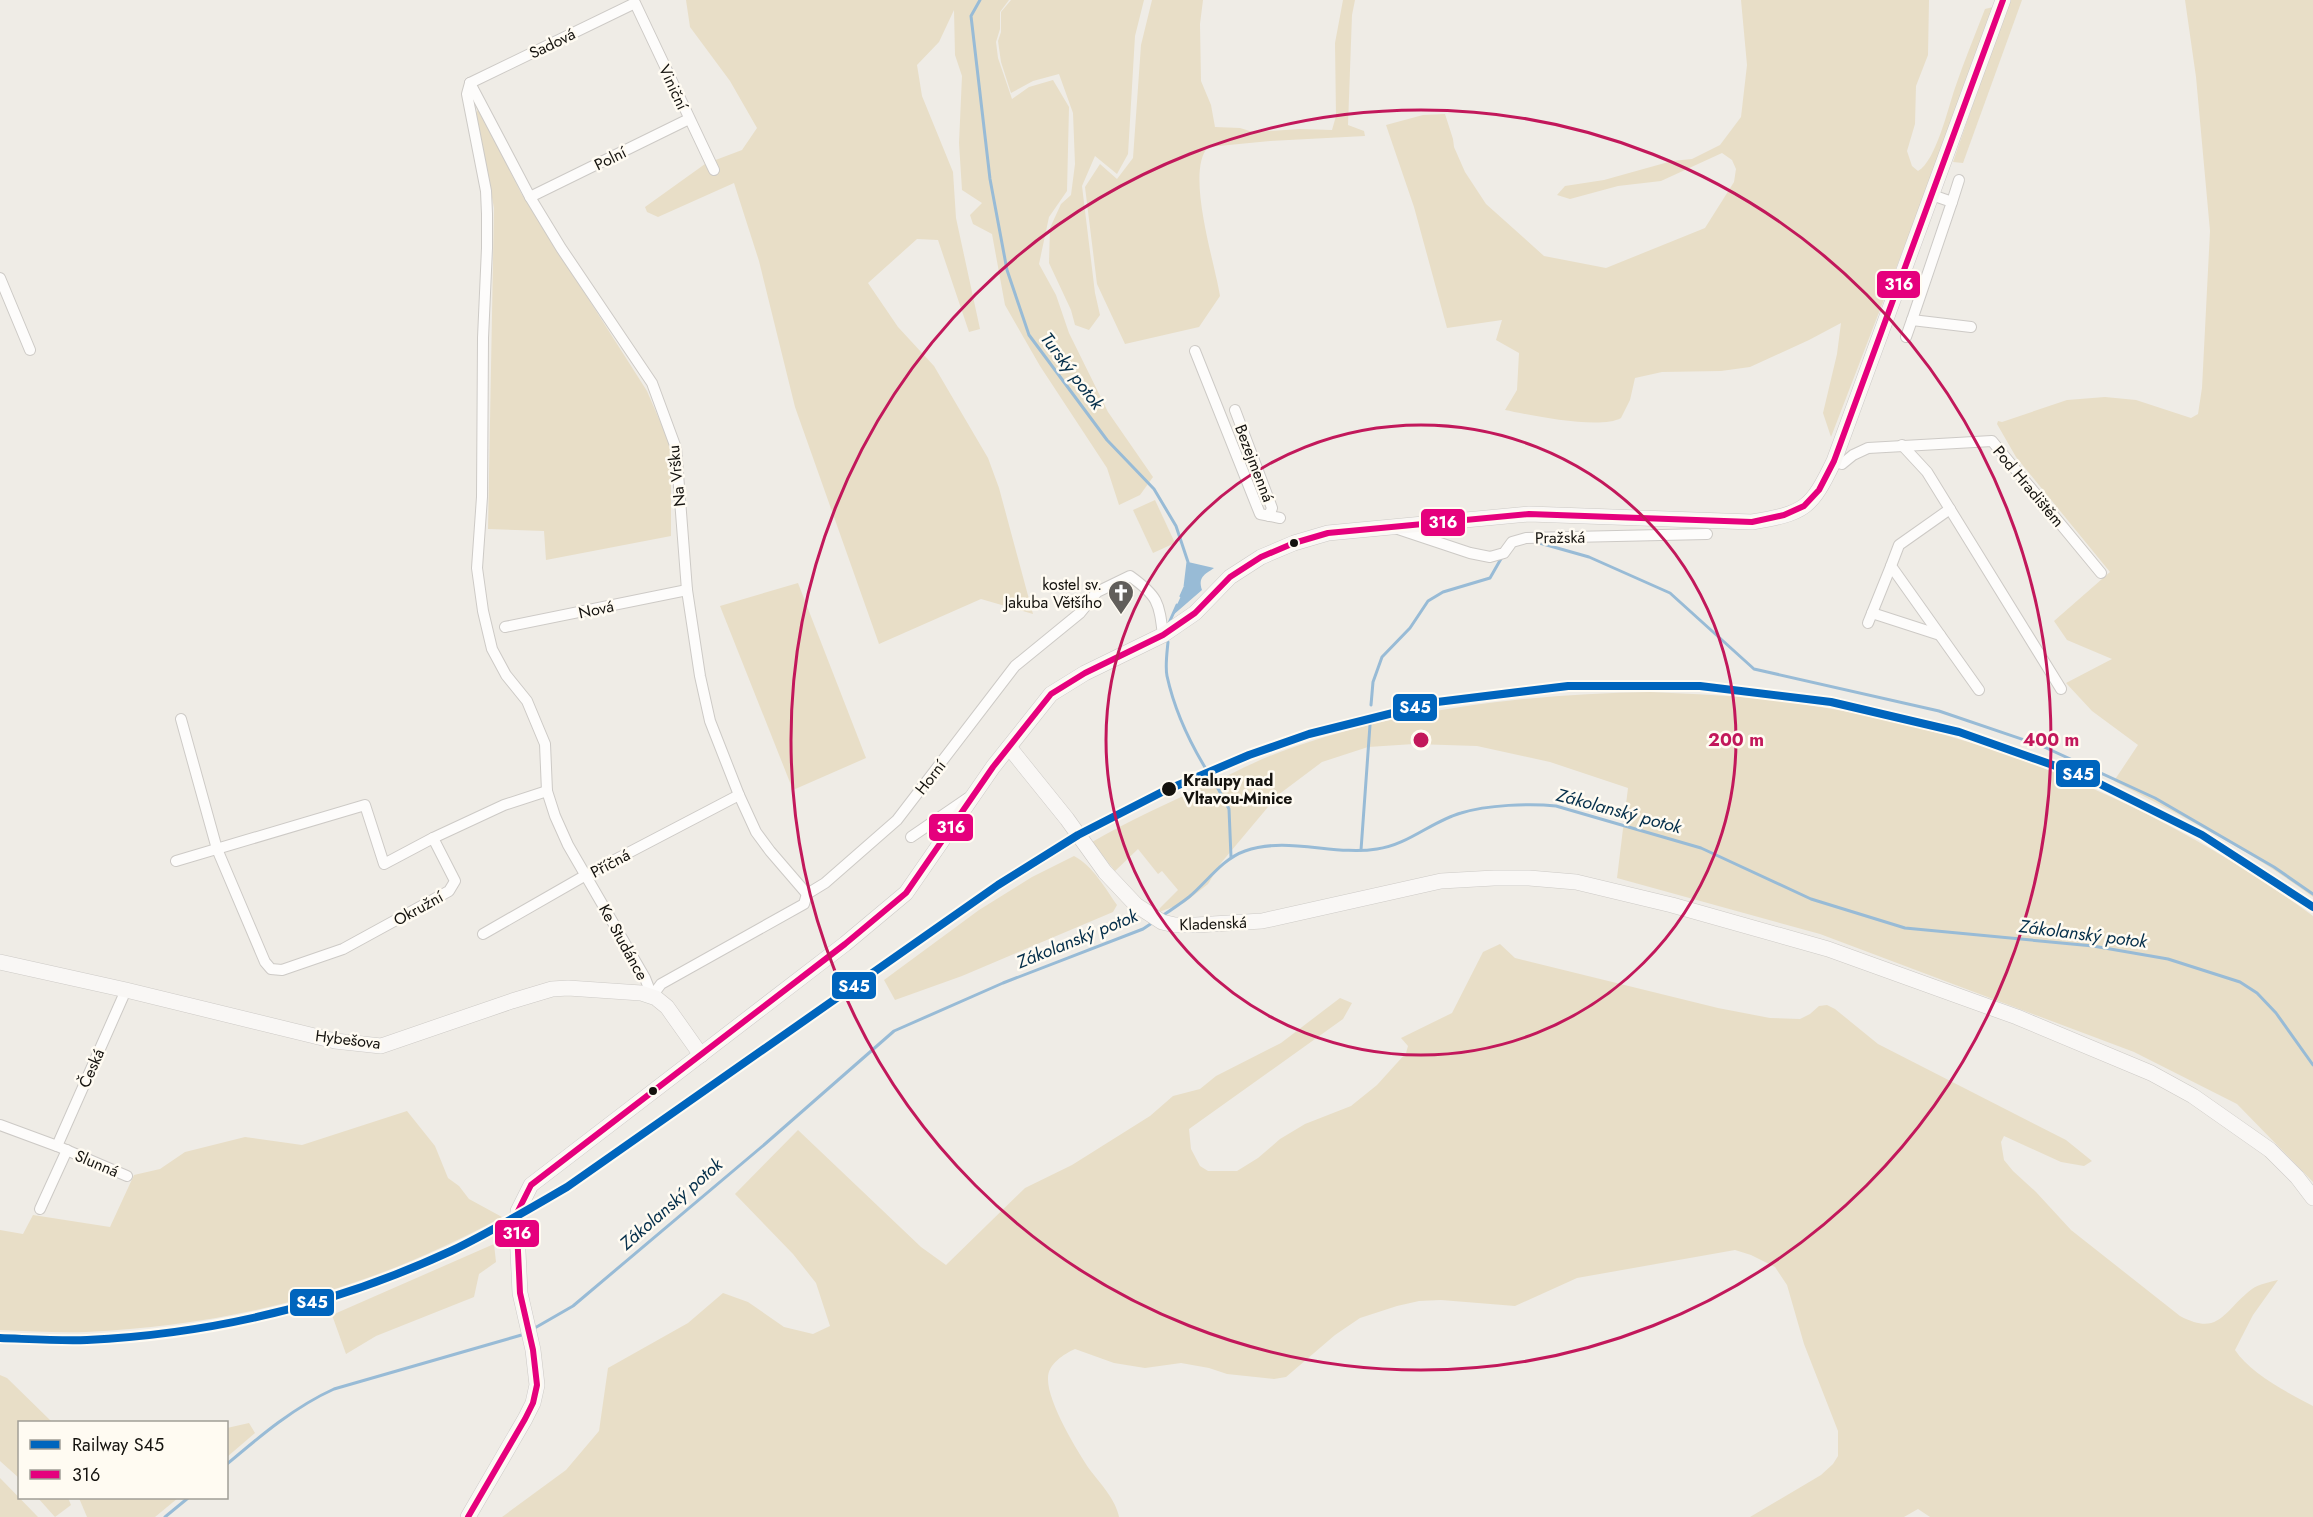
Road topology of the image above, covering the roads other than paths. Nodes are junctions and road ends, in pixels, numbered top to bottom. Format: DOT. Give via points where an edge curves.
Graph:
graph roads {
  1 [pos="2003,0"];
  2 [pos="635,3"];
  3 [pos="470,83"];
  4 [pos="689,119"];
  5 [pos="714,170"];
  6 [pos="1959,180"];
  7 [pos="1932,195"];
  8 [pos="530,197"];
  9 [pos="1952,202"];
  10 [pos="0,278"];
  11 [pos="1912,320"];
  12 [pos="1971,327"];
  13 [pos="1906,337"];
  14 [pos="30,350"];
  15 [pos="1195,351"];
  16 [pos="1235,410"];
  17 [pos="1902,445"];
  18 [pos="1838,462"];
  19 [pos="1950,509"];
  20 [pos="1389,526"];
  21 [pos="1707,534"];
  22 [pos="1891,566"];
  23 [pos="2101,573"];
  24 [pos="687,590"];
  25 [pos="505,627"];
  26 [pos="1163,635"];
  27 [pos="1940,635"];
  28 [pos="2061,689"];
  29 [pos="1979,690"];
  30 [pos="181,719"];
  31 [pos="1009,747"];
  32 [pos="547,791"];
  33 [pos="739,795"];
  34 [pos="974,795"];
  35 [pos="911,837"];
  36 [pos="433,838"];
  37 [pos="217,849"];
  38 [pos="176,861"];
  39 [pos="586,875"];
  40 [pos="807,894"];
  41 [pos="483,934"];
  42 [pos="0,962"];
  43 [pos="126,990"];
  44 [pos="652,996"];
  45 [pos="701,1055"];
  46 [pos="0,1125"];
  47 [pos="62,1148"];
  48 [pos="127,1176"];
  49 [pos="2313,1198"];
  50 [pos="40,1209"];
  51 [pos="468,1517"];
  1 -- 7 [label="main road, Pražská"];
  2 -- 3 [label="street, Sadová"];
  2 -- 4 [label="street, Viniční"];
  3 -- 8 [label="street, Na Vršku"];
  3 -- 32 [label="street, Ke Studánce" via="467,94 486,191 488,248 477,568 492,649 527,701 545,744"];
  4 -- 5 [label="street, Viniční"];
  4 -- 8 [label="street, Polní"];
  6 -- 9 [label="street"];
  7 -- 9 [label="street"];
  7 -- 18 [label="main road, Pražská"];
  8 -- 24 [label="street, Na Vršku" via="652,383 676,448"];
  9 -- 11 [label="street"];
  10 -- 14 [label="street"];
  11 -- 12 [label="street"];
  11 -- 13 [label="street"];
  15 -- 16 [label="street, Bezejmenná" via="1260,514 1274,517"];
  17 -- 18 [label="street, Pod Hradištěm" via="1868,448"];
  17 -- 19 [label="street" via="1927,472"];
  17 -- 23 [label="street, Pod Hradištěm" via="1992,441"];
  18 -- 20 [label="main road, Pražská" via="1803,508 1752,522 1529,514"];
  19 -- 22 [label="street" via="1899,544"];
  19 -- 28 [label="street"];
  20 -- 21 [label="street, Pražská" via="1490,557 1526,538"];
  20 -- 26 [label="main road, Pražská" via="1328,533 1261,557 1230,577 1196,613"];
  22 -- 27 [label="street"];
  22 -- 27 [label="street" via="1870,618"];
  24 -- 25 [label="street, Nová"];
  24 -- 33 [label="street, Na Vršku" via="710,721"];
  26 -- 31 [label="main road, Pražská" via="1051,694"];
  26 -- 40 [label="street, Horní" via="1155,598 1130,576 1097,592 1080,613 1015,666 897,820"];
  27 -- 29 [label="street"];
  30 -- 37 [label="street, Okružní"];
  31 -- 34 [label="main road, Pražská"];
  31 -- 49 [label="main road, Kladenská" via="1105,872 1136,905 1162,922 1175,925 1262,921 1441,881 1494,878 1576,882 1672,905 1828,949 2017,1017 2151,1073 2193,1096 2270,1150"];
  32 -- 36 [label="street" via="504,805"];
  32 -- 39 [label="street, Ke Studánce" via="568,845"];
  33 -- 39 [label="street, Příčná"];
  33 -- 40 [label="street, Na Vršku" via="763,843"];
  34 -- 35 [label="street"];
  34 -- 45 [label="main road, Pražská" via="906,893"];
  36 -- 37 [label="street" via="384,864 365,805"];
  36 -- 37 [label="street, Okružní" via="455,881 449,891 343,949 282,969 271,969 265,962"];
  37 -- 38 [label="street"];
  39 -- 41 [label="street, Příčná"];
  39 -- 44 [label="street, Ke Studánce"];
  40 -- 44 [label="street, Horní" via="797,910 661,984"];
  42 -- 43 [label="main road, Hybešova"];
  43 -- 44 [label="main road, Hybešova" via="335,1041 381,1046 552,989"];
  43 -- 47 [label="street, Česká"];
  44 -- 45 [label="main road" via="667,1007"];
  45 -- 51 [label="main road, Pražská" via="531,1185 517,1218 520,1293 537,1385 533,1403"];
  46 -- 47 [label="street, Slunná"];
  47 -- 48 [label="street, Slunná"];
  47 -- 50 [label="street, Slunná"];
}
